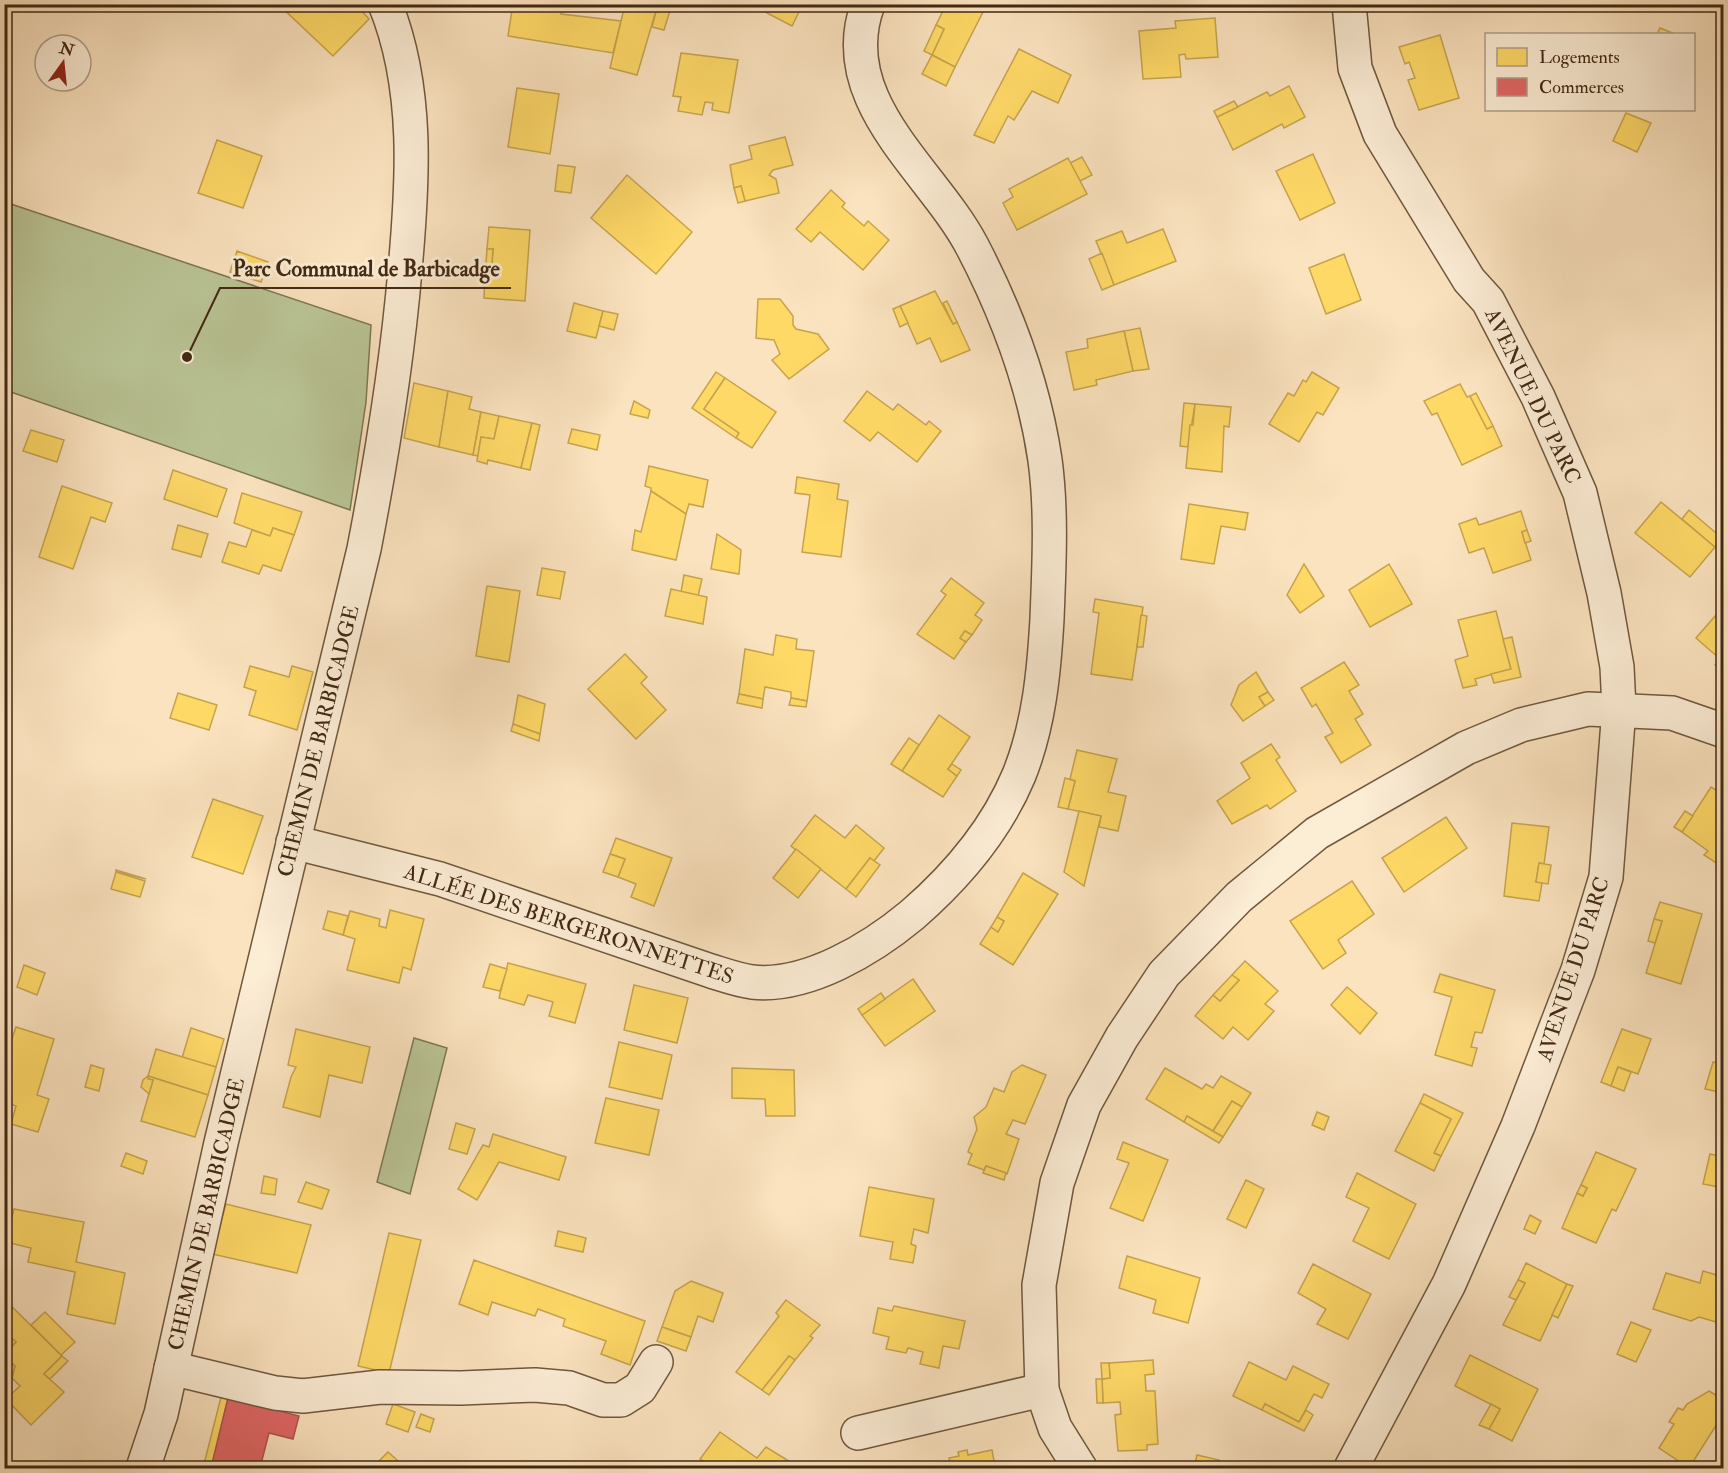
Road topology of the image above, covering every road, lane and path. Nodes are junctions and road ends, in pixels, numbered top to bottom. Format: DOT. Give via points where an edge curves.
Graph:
graph roads {
  1 [pos="385,4"];
  2 [pos="868,4"];
  3 [pos="1348,4"];
  4 [pos="1619,709"];
  5 [pos="1724,731"];
  6 [pos="293,842"];
  7 [pos="656,1362"];
  8 [pos="171,1368"];
  9 [pos="1042,1390"];
  10 [pos="858,1433"];
  11 [pos="143,1468"];
  12 [pos="1080,1468"];
  13 [pos="1351,1468"];
  1 -- 6 [label="street, CHEMIN DE BARBICADGE" via="397,38 410,129 412,177 400,322 382,456 364,549"];
  2 -- 6 [label="street, ALLÉE DES BERGERONNETTES" via="860,51 864,81 888,127 971,243 1001,307 1028,383 1045,460 1050,565 1037,715 1018,777 982,842 941,888 877,941 835,964 771,982 738,980 440,879"];
  3 -- 4 [label="street, AVENUE DU PARC" via="1355,68 1380,134 1469,280 1488,301 1533,387 1580,493 1604,593 1617,668"];
  4 -- 5 [label="street" via="1672,713"];
  4 -- 9 [label="street" via="1588,710 1521,725 1466,748 1317,832 1239,897 1164,974 1122,1037 1084,1105 1058,1183 1039,1285"];
  4 -- 13 [label="street, AVENUE DU PARC" via="1606,877 1578,970 1518,1126 1449,1284"];
  6 -- 8 [label="street, CHEMIN DE BARBICADGE"];
  7 -- 8 [label="street" via="640,1388 621,1400 603,1400 569,1388 535,1385 380,1387 303,1396"];
  8 -- 11 [label="street, CHEMIN DE BARBICADGE"];
  9 -- 10 [label="street"];
  9 -- 12 [label="street" via="1055,1428"];
}
